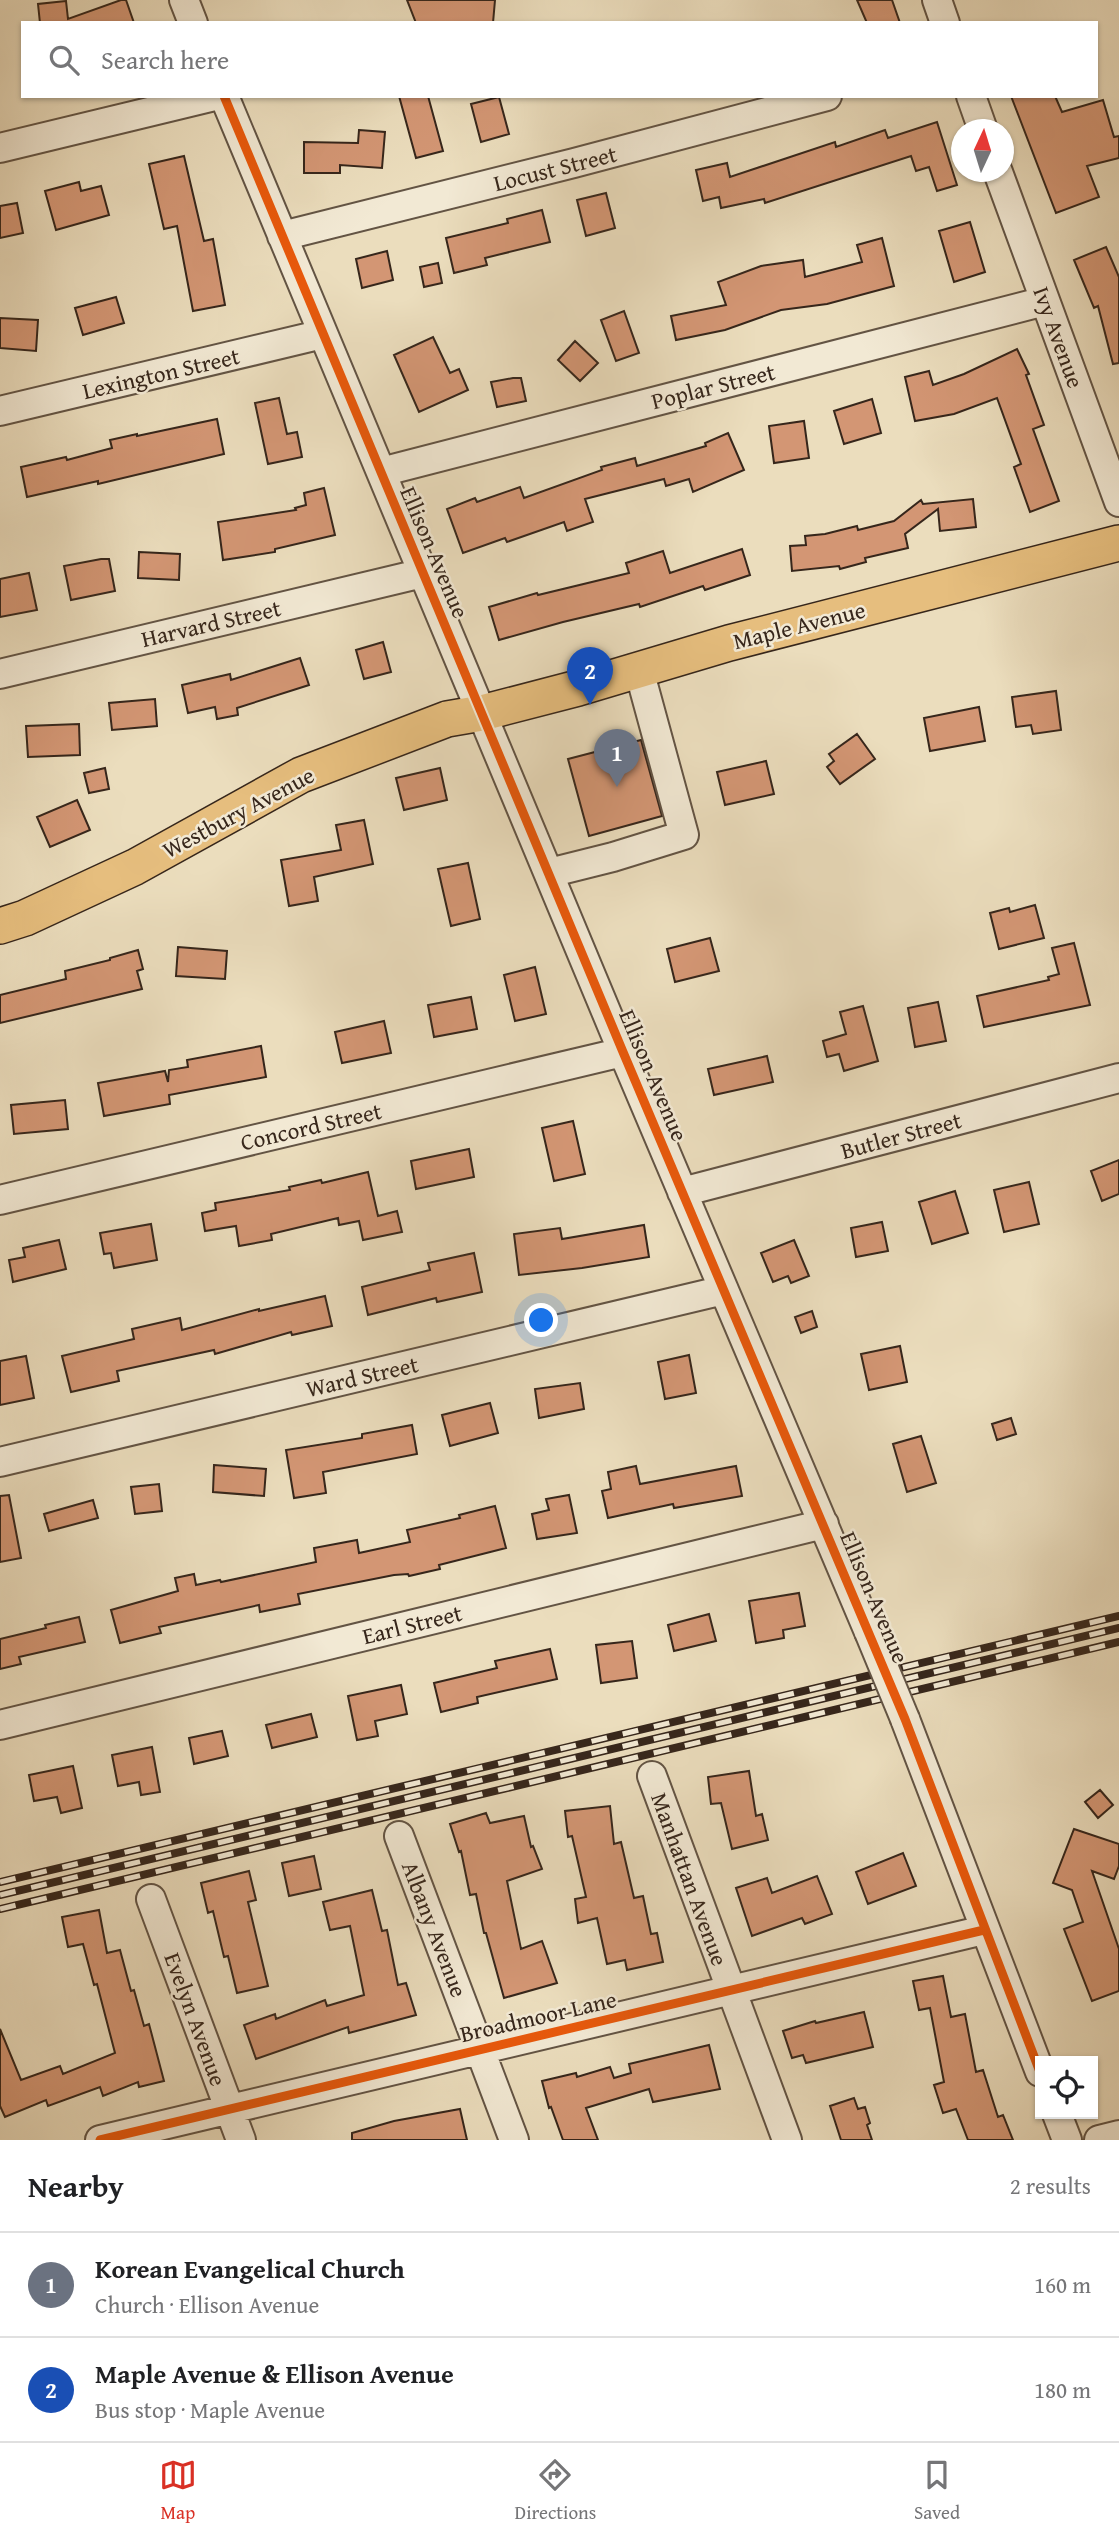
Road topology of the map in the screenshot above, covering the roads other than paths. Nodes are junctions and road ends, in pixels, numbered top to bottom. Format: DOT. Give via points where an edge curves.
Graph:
graph roads {
  1 [pos="185,0"];
  2 [pos="937,0"];
  3 [pos="192,21"];
  4 [pos="944,21"];
  5 [pos="207,98"];
  6 [pos="225,98"];
  7 [pos="819,98"];
  8 [pos="972,98"];
  9 [pos="979,119"];
  10 [pos="0,148"];
  11 [pos="1003,182"];
  12 [pos="282,236"];
  13 [pos="1045,301"];
  14 [pos="323,334"];
  15 [pos="0,411"];
  16 [pos="381,472"];
  17 [pos="1119,502"];
  18 [pos="1119,543"];
  19 [pos="423,573"];
  20 [pos="639,670"];
  21 [pos="0,674"];
  22 [pos="482,713"];
  23 [pos="548,873"];
  24 [pos="0,926"];
  25 [pos="623,1052"];
  26 [pos="1119,1078"];
  27 [pos="682,1192"];
  28 [pos="0,1200"];
  29 [pos="724,1290"];
  30 [pos="0,1462"];
  31 [pos="824,1524"];
  32 [pos="0,1725"];
  33 [pos="652,1776"];
  34 [pos="399,1836"];
  35 [pos="151,1899"];
  36 [pos="984,1930"];
  37 [pos="730,1990"];
  38 [pos="480,2049"];
  39 [pos="1035,2058"];
  40 [pos="229,2109"];
  41 [pos="1059,2119"];
  42 [pos="1119,2135"];
  43 [pos="100,2140"];
  44 [pos="241,2140"];
  45 [pos="514,2140"];
  46 [pos="787,2140"];
  47 [pos="1067,2140"];
  48 [pos="1099,2140"];
  1 -- 3 [label="street"];
  2 -- 4 [label="street"];
  5 -- 10 [label="street"];
  6 -- 12 [label="street, Ellison Avenue"];
  7 -- 12 [label="street, Locust Street"];
  8 -- 9 [label="street"];
  11 -- 13 [label="street, Ivy Avenue"];
  12 -- 14 [label="street, Ellison Avenue"];
  13 -- 16 [label="street, Poplar Street"];
  13 -- 17 [label="street, Ivy Avenue"];
  14 -- 15 [label="street, Lexington Street"];
  14 -- 16 [label="street, Ellison Avenue"];
  16 -- 19 [label="street, Ellison Avenue"];
  18 -- 20 [label="main road, Maple Avenue"];
  19 -- 21 [label="street, Harvard Street"];
  19 -- 22 [label="street, Ellison Avenue"];
  20 -- 22 [label="main road, Maple Avenue"];
  20 -- 23 [label="street" via="684,835"];
  22 -- 23 [label="street, Ellison Avenue"];
  22 -- 24 [label="main road, Westbury Avenue" via="447,719 300,775 135,867"];
  23 -- 25 [label="street, Ellison Avenue"];
  25 -- 27 [label="street, Ellison Avenue"];
  25 -- 28 [label="street, Concord Street"];
  26 -- 27 [label="street, Butler Street"];
  27 -- 29 [label="street, Ellison Avenue"];
  29 -- 30 [label="street, Ward Street"];
  29 -- 31 [label="street, Ellison Avenue"];
  31 -- 32 [label="street, Earl Street"];
  31 -- 36 [label="street, Ellison Avenue, bridge" via="905,1719"];
  33 -- 37 [label="street, Manhattan Avenue"];
  34 -- 38 [label="street, Albany Avenue"];
  35 -- 40 [label="street, Evelyn Avenue"];
  36 -- 37 [label="street, Broadmoor Lane"];
  36 -- 39 [label="street, Ellison Avenue"];
  37 -- 38 [label="street, Broadmoor Lane"];
  37 -- 46 [label="street, Manhattan Avenue"];
  38 -- 40 [label="street, Broadmoor Lane"];
  38 -- 45 [label="street, Albany Avenue"];
  40 -- 43 [label="street, Broadmoor Lane"];
  40 -- 44 [label="street, Evelyn Avenue"];
  41 -- 47 [label="street"];
  42 -- 48 [label="street"];
}
